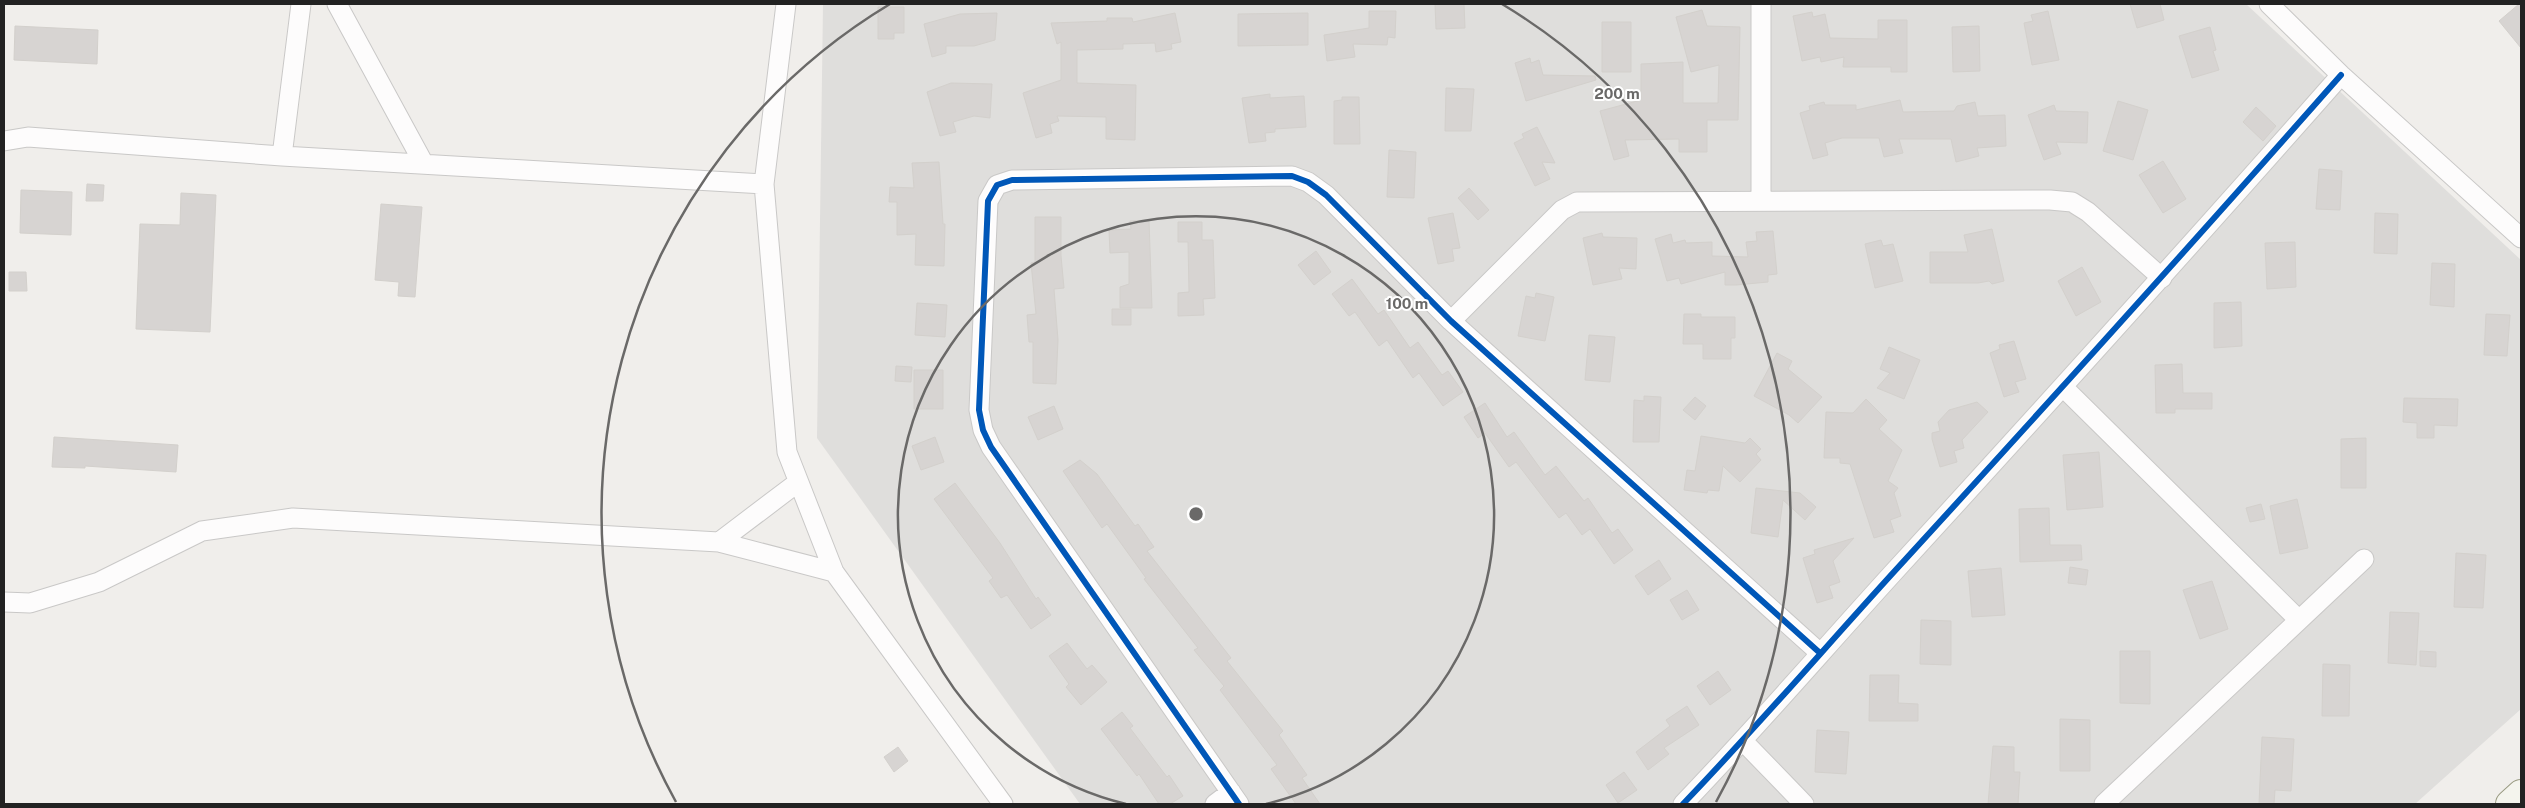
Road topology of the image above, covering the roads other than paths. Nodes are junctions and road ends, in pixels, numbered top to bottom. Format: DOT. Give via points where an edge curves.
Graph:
graph roads {
  1 [pos="301,4"];
  2 [pos="337,4"];
  3 [pos="786,4"];
  4 [pos="1761,4"];
  5 [pos="2269,4"];
  6 [pos="2341,76"];
  7 [pos="4,141"];
  8 [pos="282,156"];
  9 [pos="424,164"];
  10 [pos="764,184"];
  11 [pos="1761,201"];
  12 [pos="2521,238"];
  13 [pos="2162,278"];
  14 [pos="1451,321"];
  15 [pos="2063,387"];
  16 [pos="797,483"];
  17 [pos="719,542"];
  18 [pos="2364,560"];
  19 [pos="834,572"];
  20 [pos="4,602"];
  21 [pos="2298,620"];
  22 [pos="1820,653"];
  23 [pos="1743,742"];
  24 [pos="2521,794"];
  25 [pos="1235,798"];
  26 [pos="1003,804"];
  27 [pos="1215,804"];
  28 [pos="1683,804"];
  29 [pos="1804,804"];
  30 [pos="2104,804"];
  31 [pos="2510,804"];
  1 -- 8 [label="street"];
  2 -- 9 [label="street"];
  3 -- 10 [label="street"];
  4 -- 11 [label="street"];
  5 -- 6 [label="street"];
  6 -- 12 [label="street"];
  6 -- 13 [label="street"];
  7 -- 8 [label="street" via="28,137"];
  8 -- 9 [label="street"];
  9 -- 10 [label="street"];
  10 -- 16 [label="street" via="787,452"];
  11 -- 13 [label="street" via="2072,202 2088,212"];
  11 -- 14 [label="street" via="1577,202 1562,210"];
  13 -- 15 [label="street"];
  14 -- 22 [label="street"];
  14 -- 25 [label="street" via="1326,195 1308,182 1292,176 1012,180 997,185 988,201 979,410 982,430"];
  15 -- 21 [label="street"];
  15 -- 22 [label="street"];
  16 -- 17 [label="street"];
  16 -- 19 [label="street"];
  17 -- 19 [label="street"];
  17 -- 20 [label="street" via="292,518 202,531 99,582 30,603"];
  18 -- 21 [label="street"];
  19 -- 26 [label="street"];
  21 -- 30 [label="street"];
  22 -- 23 [label="street"];
  23 -- 28 [label="street"];
  23 -- 29 [label="street"];
  24 -- 31 [label="main road"];
  25 -- 27 [label="street"];
}
